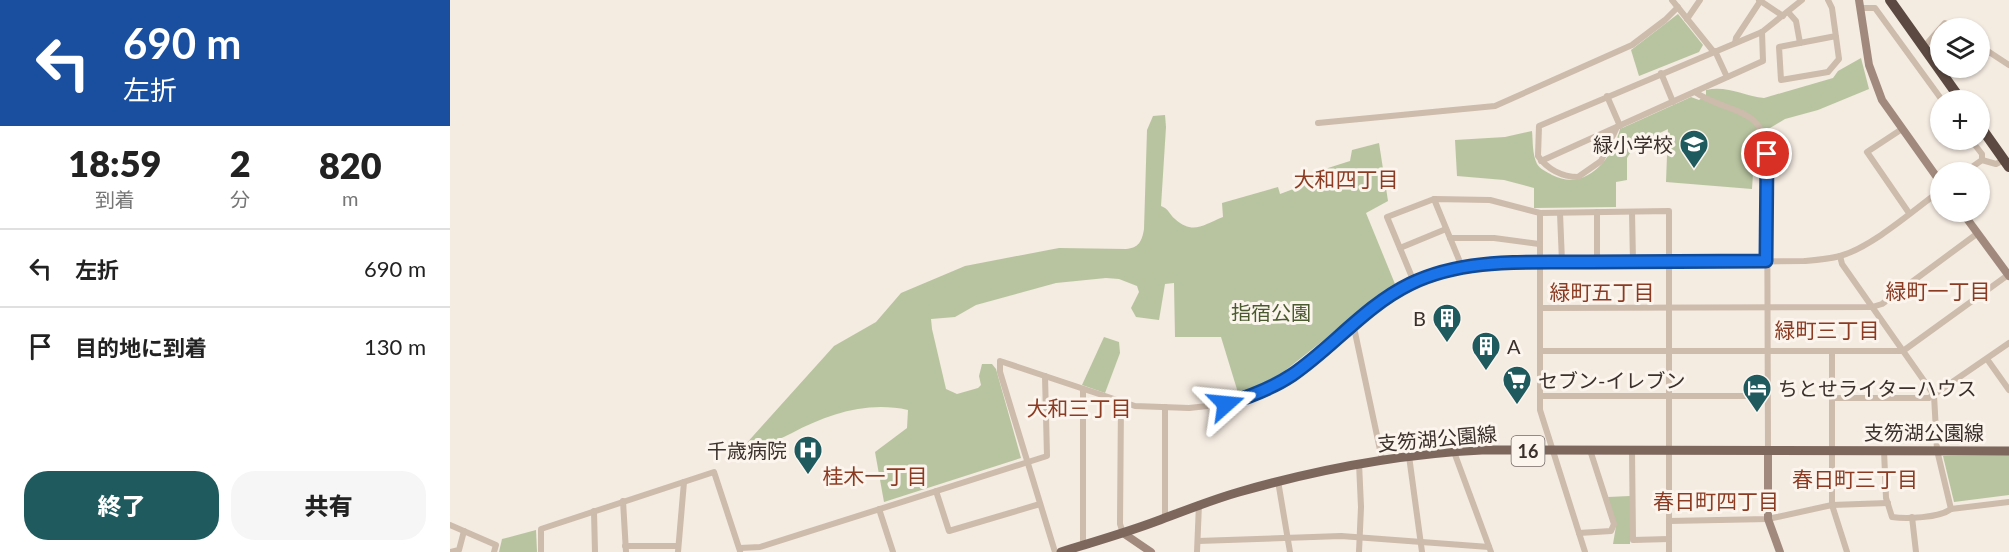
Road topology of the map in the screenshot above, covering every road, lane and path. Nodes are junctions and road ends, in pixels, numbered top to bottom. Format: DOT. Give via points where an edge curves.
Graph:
graph roads {
  1 [pos="1672,0"];
  2 [pos="1700,0"];
  3 [pos="1760,0"];
  4 [pos="1802,0"];
  5 [pos="1828,0"];
  6 [pos="1890,0"];
  7 [pos="1859,4"];
  8 [pos="1678,7"];
  9 [pos="1786,14"];
  10 [pos="1687,19"];
  11 [pos="1762,32"];
  12 [pos="1836,36"];
  13 [pos="1930,40"];
  14 [pos="1735,43"];
  15 [pos="1800,43"];
  16 [pos="1923,48"];
  17 [pos="1714,51"];
  18 [pos="1990,53"];
  19 [pos="2009,65"];
  20 [pos="1661,73"];
  21 [pos="1727,77"];
  22 [pos="1935,90"];
  23 [pos="1954,90"];
  24 [pos="1695,92"];
  25 [pos="1607,96"];
  26 [pos="1673,102"];
  27 [pos="1318,123"];
  28 [pos="1618,126"];
  29 [pos="1902,129"];
  30 [pos="1990,140"];
  31 [pos="1979,150"];
  32 [pos="1982,160"];
  33 [pos="1541,161"];
  34 [pos="1979,162"];
  35 [pos="2008,165"];
  36 [pos="1930,168"];
  37 [pos="1930,198"];
  38 [pos="1434,199"];
  39 [pos="1597,212"];
  40 [pos="1632,212"];
  41 [pos="1540,213"];
  42 [pos="1560,213"];
  43 [pos="1909,213"];
  44 [pos="1970,222"];
  45 [pos="1446,229"];
  46 [pos="1978,233"];
  47 [pos="1450,238"];
  48 [pos="1539,244"];
  49 [pos="1400,248"];
  50 [pos="1840,256"];
  51 [pos="1669,261"];
  52 [pos="1766,261"];
  53 [pos="1562,262"];
  54 [pos="1597,262"];
  55 [pos="1633,262"];
  56 [pos="1539,263"];
  57 [pos="1462,267"];
  58 [pos="2009,276"];
  59 [pos="1414,282"];
  60 [pos="1766,307"];
  61 [pos="1872,307"];
  62 [pos="1540,308"];
  63 [pos="1668,308"];
  64 [pos="1353,323"];
  65 [pos="2009,343"];
  66 [pos="1540,351"];
  67 [pos="1668,351"];
  68 [pos="1767,351"];
  69 [pos="1832,351"];
  70 [pos="1903,351"];
  71 [pos="1987,359"];
  72 [pos="1045,376"];
  73 [pos="1083,389"];
  74 [pos="2009,390"];
  75 [pos="1934,395"];
  76 [pos="1540,396"];
  77 [pos="1668,396"];
  78 [pos="1767,396"];
  79 [pos="1832,398"];
  80 [pos="1121,402"];
  81 [pos="1165,407"];
  82 [pos="1590,450"];
  83 [pos="1632,450"];
  84 [pos="1670,450"];
  85 [pos="1768,450"];
  86 [pos="1832,450"];
  87 [pos="1884,450"];
  88 [pos="1937,450"];
  89 [pos="1553,451"];
  90 [pos="2009,451"];
  91 [pos="1454,452"];
  92 [pos="1409,456"];
  93 [pos="1382,459"];
  94 [pos="1026,462"];
  95 [pos="1359,463"];
  96 [pos="1278,481"];
  97 [pos="684,482"];
  98 [pos="936,491"];
  99 [pos="623,501"];
  100 [pos="2009,502"];
  101 [pos="1888,503"];
  102 [pos="1040,504"];
  103 [pos="1199,504"];
  104 [pos="1832,505"];
  105 [pos="879,509"];
  106 [pos="1951,509"];
  107 [pos="594,511"];
  108 [pos="1912,517"];
  109 [pos="1165,518"];
  110 [pos="1768,519"];
  111 [pos="1669,521"];
  112 [pos="450,525"];
  113 [pos="464,531"];
  114 [pos="1123,533"];
  115 [pos="1579,533"];
  116 [pos="1289,538"];
  117 [pos="1360,539"];
  118 [pos="1669,539"];
  119 [pos="1198,541"];
  120 [pos="1421,543"];
  121 [pos="1083,545"];
  122 [pos="625,549"];
  123 [pos="678,549"];
  124 [pos="1457,549"];
  125 [pos="740,550"];
  126 [pos="1490,550"];
  127 [pos="893,551"];
  128 [pos="450,552"];
  129 [pos="494,552"];
  130 [pos="541,552"];
  131 [pos="595,552"];
  132 [pos="885,552"];
  133 [pos="1055,552"];
  134 [pos="1061,552"];
  135 [pos="1151,552"];
  136 [pos="1197,552"];
  137 [pos="1290,552"];
  138 [pos="1359,552"];
  139 [pos="1422,552"];
  140 [pos="1585,552"];
  141 [pos="1669,552"];
  142 [pos="1780,552"];
  143 [pos="1847,552"];
  144 [pos="1916,552"];
  1 -- 8 [label="street"];
  2 -- 10 [label="street"];
  3 -- 9 [label="street"];
  3 -- 14 [label="street"];
  4 -- 9 [label="street"];
  5 -- 12 [label="street"];
  6 -- 16 [label="highway"];
  7 -- 22 [label="street" via="1875,8"];
  7 -- 29 [label="street" via="1874,82"];
  8 -- 10 [label="street"];
  8 -- 27 [label="street" via="1632,45 1495,106"];
  9 -- 11 [label="street"];
  9 -- 15 [label="street" via="1796,21"];
  10 -- 17 [label="street"];
  11 -- 14 [label="street"];
  11 -- 21 [label="street" via="1763,61"];
  12 -- 15 [label="street"];
  12 -- 15 [label="street" via="1839,58 1828,72 1781,81 1779,47"];
  13 -- 16 [label="street"];
  14 -- 17 [label="street"];
  16 -- 23 [label="highway"];
  17 -- 20 [label="street"];
  17 -- 21 [label="street"];
  18 -- 19 [label="street"];
  20 -- 25 [label="street"];
  20 -- 26 [label="street"];
  21 -- 24 [label="street"];
  24 -- 26 [label="street"];
  24 -- 52 [label="street" via="1708,101 1742,112 1764,134"];
  25 -- 28 [label="street"];
  25 -- 33 [label="street" via="1539,126"];
  26 -- 28 [label="street"];
  28 -- 33 [label="street"];
  28 -- 33 [label="street" via="1600,161 1578,177 1562,175"];
  29 -- 36 [label="street"];
  29 -- 43 [label="street" via="1867,152"];
  30 -- 35 [label="highway"];
  31 -- 32 [label="street"];
  32 -- 34 [label="street"];
  32 -- 35 [label="street"];
  37 -- 43 [label="street"];
  38 -- 41 [label="street" via="1490,200"];
  38 -- 45 [label="street"];
  38 -- 49 [label="street" via="1386,217"];
  39 -- 40 [label="street"];
  39 -- 42 [label="street"];
  39 -- 54 [label="street"];
  40 -- 51 [label="street" via="1669,211"];
  40 -- 55 [label="street"];
  41 -- 42 [label="street"];
  41 -- 48 [label="street"];
  42 -- 53 [label="street"];
  43 -- 50 [label="street" via="1868,243"];
  44 -- 46 [label="street"];
  45 -- 47 [label="street"];
  45 -- 49 [label="street"];
  46 -- 58 [label="street"];
  46 -- 61 [label="street"];
  47 -- 48 [label="street"];
  47 -- 57 [label="street"];
  48 -- 56 [label="street"];
  49 -- 59 [label="street"];
  50 -- 52 [label="street"];
  50 -- 61 [label="street"];
  51 -- 52 [label="street"];
  51 -- 55 [label="street"];
  51 -- 63 [label="street"];
  52 -- 60 [label="street"];
  53 -- 54 [label="street"];
  53 -- 56 [label="street"];
  54 -- 55 [label="street"];
  56 -- 57 [label="street"];
  56 -- 62 [label="street"];
  57 -- 59 [label="street"];
  58 -- 70 [label="street"];
  59 -- 64 [label="street" via="1390,294"];
  60 -- 61 [label="street"];
  60 -- 63 [label="street"];
  60 -- 68 [label="street"];
  61 -- 70 [label="street"];
  62 -- 63 [label="street"];
  62 -- 66 [label="street"];
  63 -- 67 [label="street"];
  64 -- 81 [label="street" via="1292,375 1255,395 1226,404"];
  64 -- 93 [label="street"];
  65 -- 71 [label="street"];
  66 -- 67 [label="street"];
  66 -- 76 [label="street"];
  67 -- 68 [label="street"];
  67 -- 77 [label="street"];
  68 -- 69 [label="street"];
  68 -- 78 [label="street"];
  69 -- 70 [label="street"];
  69 -- 79 [label="street"];
  70 -- 75 [label="street"];
  71 -- 74 [label="street"];
  71 -- 75 [label="street"];
  72 -- 73 [label="street"];
  72 -- 94 [label="street" via="1047,456"];
  72 -- 94 [label="street" via="1000,362"];
  73 -- 80 [label="street"];
  73 -- 121 [label="street"];
  75 -- 79 [label="street"];
  75 -- 88 [label="street"];
  76 -- 77 [label="street"];
  76 -- 89 [label="street" via="1540,410"];
  77 -- 78 [label="street"];
  77 -- 84 [label="street"];
  78 -- 85 [label="street"];
  79 -- 86 [label="street"];
  80 -- 81 [label="street"];
  80 -- 114 [label="street"];
  81 -- 109 [label="street"];
  82 -- 83 [label="main road, 支笏湖公園線 / 16"];
  82 -- 89 [label="main road, 支笏湖公園線 / 16"];
  82 -- 115 [label="street" via="1614,524 1611,531"];
  83 -- 84 [label="main road, 支笏湖公園線 / 16"];
  83 -- 118 [label="street" via="1633,540"];
  84 -- 85 [label="main road, 支笏湖公園線 / 16"];
  84 -- 111 [label="street"];
  85 -- 86 [label="main road, 支笏湖公園線 / 16"];
  85 -- 110 [label="street"];
  86 -- 87 [label="main road, 支笏湖公園線 / 16"];
  86 -- 104 [label="street"];
  87 -- 88 [label="main road, 支笏湖公園線 / 16"];
  87 -- 101 [label="street"];
  88 -- 90 [label="main road, 支笏湖公園線 / 16"];
  88 -- 106 [label="street"];
  89 -- 91 [label="main road, 支笏湖公園線 / 16"];
  89 -- 115 [label="street"];
  91 -- 92 [label="main road, 支笏湖公園線 / 16"];
  91 -- 126 [label="street"];
  92 -- 93 [label="main road, 支笏湖公園線 / 16"];
  92 -- 120 [label="street"];
  93 -- 95 [label="main road, 支笏湖公園線 / 16"];
  94 -- 98 [label="street"];
  94 -- 102 [label="street"];
  95 -- 96 [label="main road, 支笏湖公園線 / 16"];
  95 -- 117 [label="street"];
  96 -- 103 [label="main road, 支笏湖公園線 / 16"];
  96 -- 116 [label="street"];
  97 -- 99 [label="street"];
  97 -- 123 [label="street"];
  97 -- 125 [label="street" via="714,472"];
  98 -- 102 [label="street" via="950,531"];
  98 -- 105 [label="street"];
  99 -- 107 [label="street"];
  99 -- 122 [label="street"];
  100 -- 106 [label="street"];
  101 -- 104 [label="street"];
  101 -- 108 [label="street" via="1892,517"];
  102 -- 133 [label="street"];
  103 -- 109 [label="main road, 支笏湖公園線 / 16"];
  103 -- 119 [label="street"];
  104 -- 110 [label="street"];
  104 -- 143 [label="street"];
  105 -- 125 [label="street"];
  105 -- 127 [label="street"];
  106 -- 108 [label="street"];
  107 -- 130 [label="street" via="541,530"];
  107 -- 131 [label="street"];
  108 -- 144 [label="street"];
  109 -- 114 [label="main road, 支笏湖公園線 / 16"];
  110 -- 111 [label="street"];
  110 -- 142 [label="street"];
  111 -- 118 [label="street"];
  112 -- 113 [label="street"];
  113 -- 128 [label="street" via="459,550"];
  113 -- 129 [label="street" via="496,545"];
  114 -- 121 [label="main road, 支笏湖公園線 / 16"];
  114 -- 135 [label="street"];
  115 -- 140 [label="street"];
  116 -- 117 [label="street"];
  116 -- 119 [label="street"];
  116 -- 137 [label="street"];
  117 -- 120 [label="street"];
  117 -- 138 [label="street"];
  118 -- 141 [label="street"];
  119 -- 136 [label="street"];
  120 -- 124 [label="street"];
  120 -- 139 [label="street"];
  121 -- 134 [label="main road, 支笏湖公園線 / 16"];
  122 -- 123 [label="street"];
  124 -- 126 [label="street"];
  127 -- 132 [label="street"];
}
